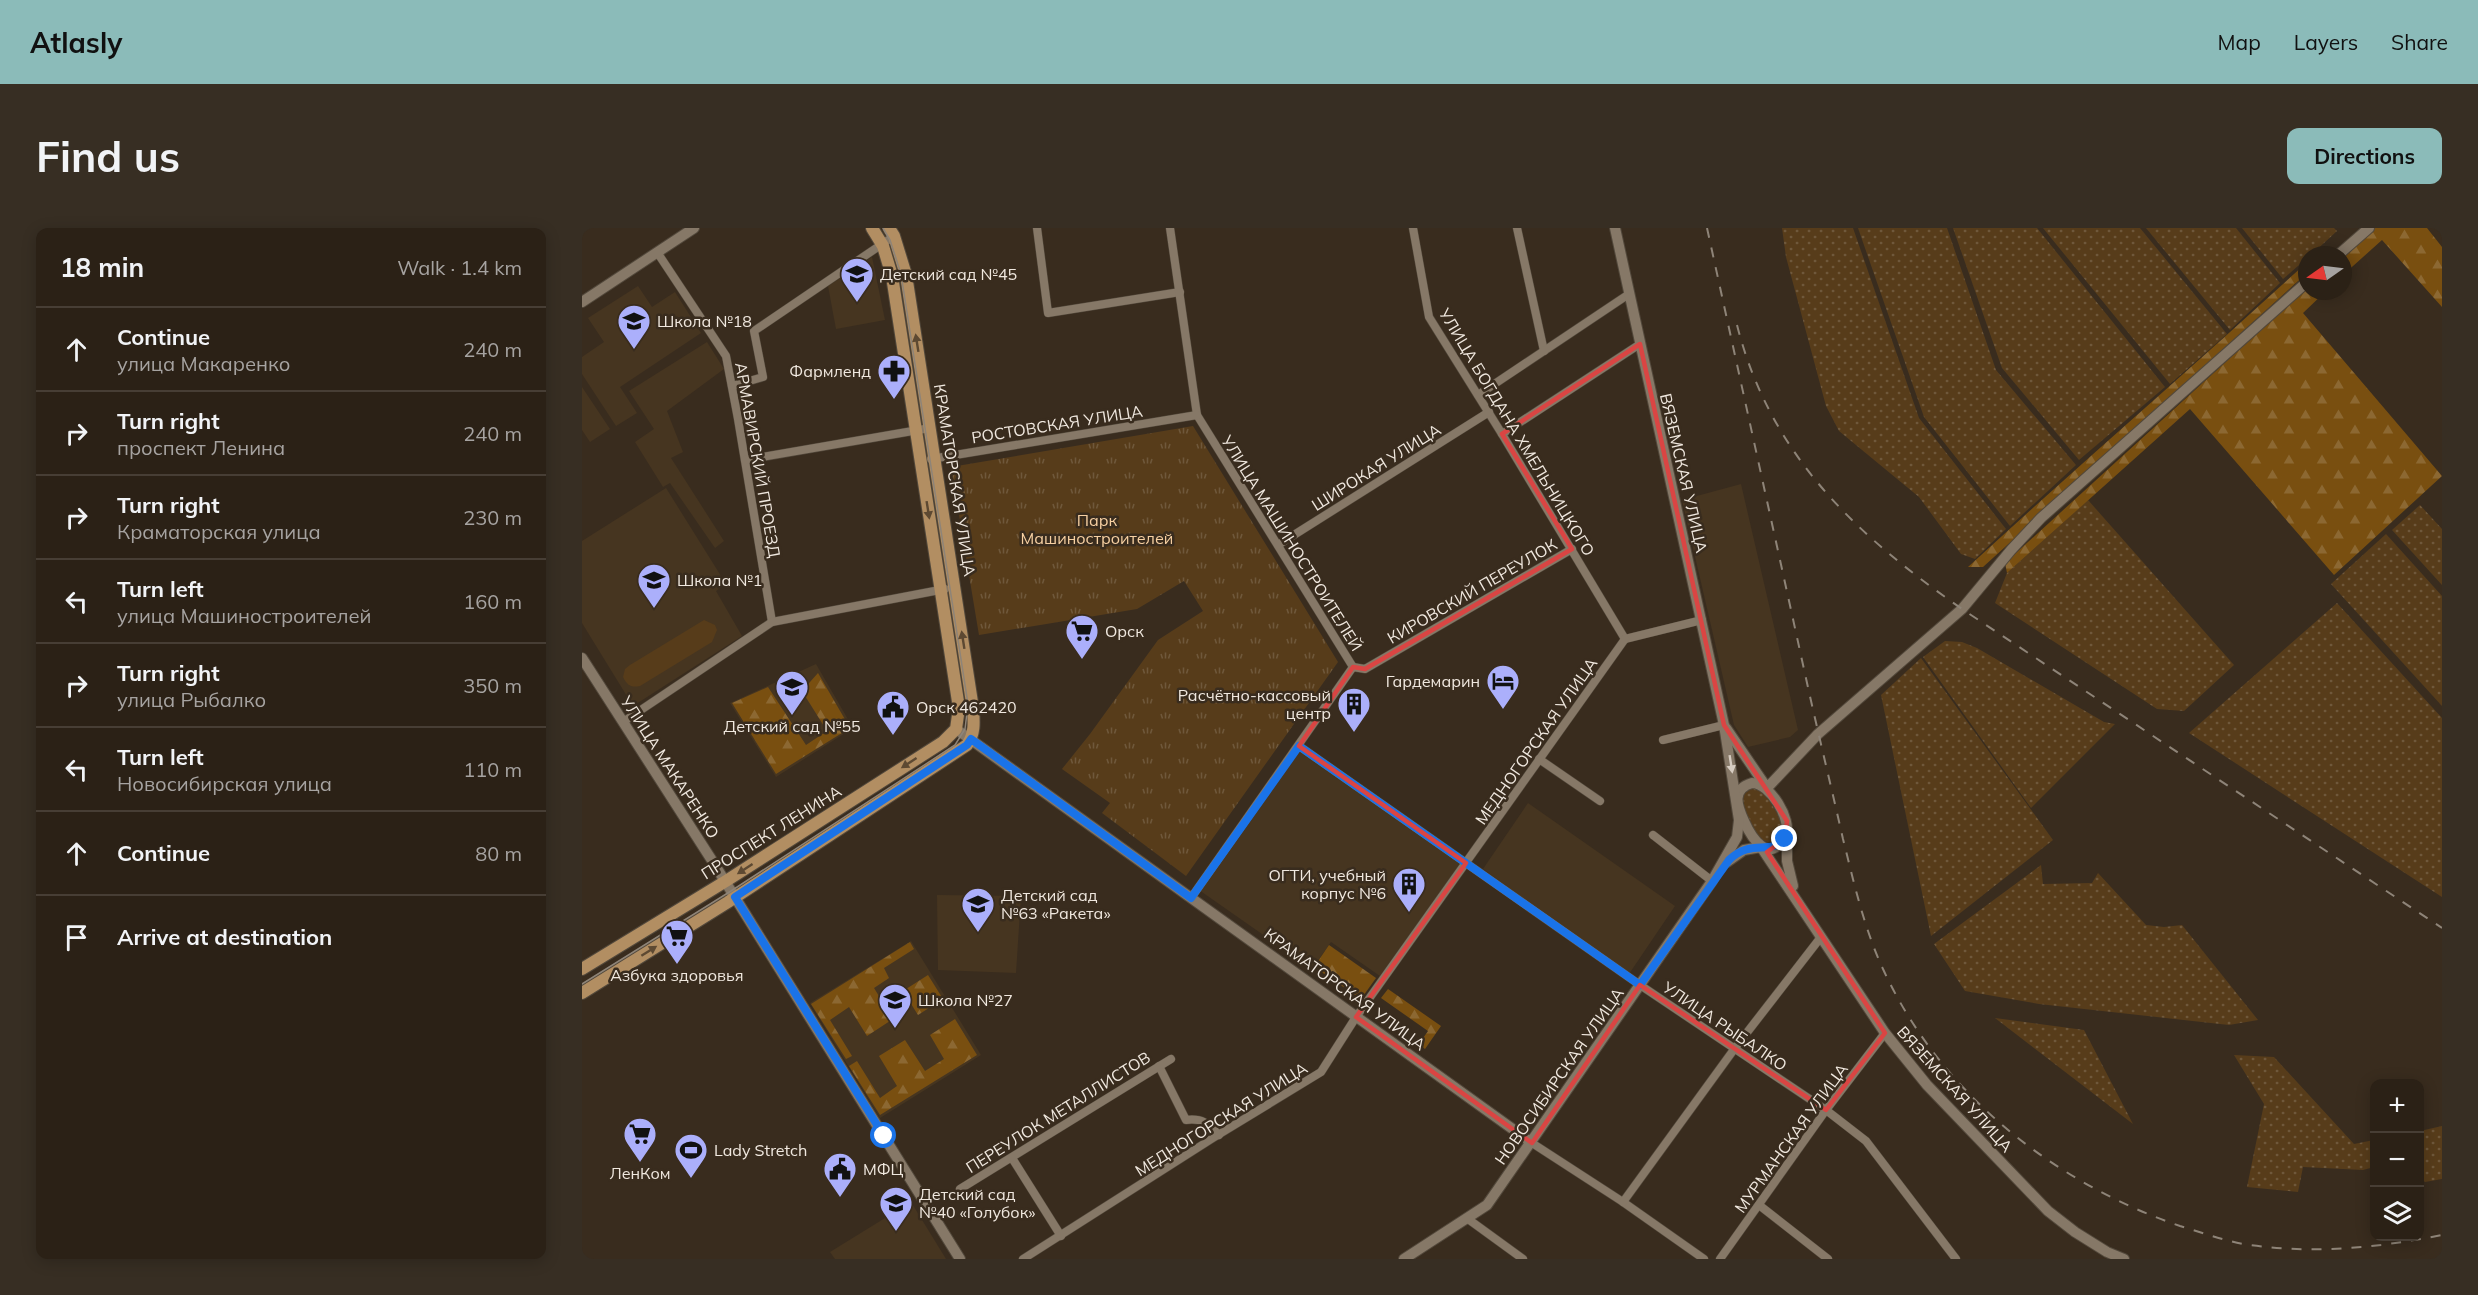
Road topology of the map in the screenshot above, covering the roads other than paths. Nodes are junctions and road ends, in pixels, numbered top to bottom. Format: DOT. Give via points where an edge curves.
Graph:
graph roads {
  1 [pos="694,228"];
  2 [pos="872,228"];
  3 [pos="1036,228"];
  4 [pos="1170,228"];
  5 [pos="1413,228"];
  6 [pos="1517,228"];
  7 [pos="1615,228"];
  8 [pos="2369,228"];
  9 [pos="891,232"];
  10 [pos="883,246"];
  11 [pos="2348,246"];
  12 [pos="657,252"];
  13 [pos="906,275"];
  14 [pos="892,279"];
  15 [pos="2298,290"];
  16 [pos="1180,292"];
  17 [pos="1629,294"];
  18 [pos="582,302"];
  19 [pos="1640,344"];
  20 [pos="1544,351"];
  21 [pos="921,366"];
  22 [pos="907,368"];
  23 [pos="732,386"];
  24 [pos="1478,395"];
  25 [pos="1489,412"];
  26 [pos="1197,415"];
  27 [pos="929,424"];
  28 [pos="915,426"];
  29 [pos="1502,434"];
  30 [pos="935,458"];
  31 [pos="745,460"];
  32 [pos="921,460"];
  33 [pos="938,478"];
  34 [pos="924,481"];
  35 [pos="1278,545"];
  36 [pos="1572,549"];
  37 [pos="955,587"];
  38 [pos="941,590"];
  39 [pos="1702,620"];
  40 [pos="772,622"];
  41 [pos="1624,639"];
  42 [pos="582,657"];
  43 [pos="1353,667"];
  44 [pos="969,680"];
  45 [pos="955,682"];
  46 [pos="623,722"];
  47 [pos="1724,725"];
  48 [pos="956,729"];
  49 [pos="971,739"];
  50 [pos="1663,740"];
  51 [pos="1299,746"];
  52 [pos="1539,759"];
  53 [pos="1767,788"];
  54 [pos="857,797"];
  55 [pos="1600,801"];
  56 [pos="1737,803"];
  57 [pos="868,812"];
  58 [pos="1788,832"];
  59 [pos="1653,835"];
  60 [pos="796,836"];
  61 [pos="1761,847"];
  62 [pos="807,851"];
  63 [pos="1466,863"];
  64 [pos="726,881"];
  65 [pos="1712,881"];
  66 [pos="735,897"];
  67 [pos="1191,898"];
  68 [pos="1800,903"];
  69 [pos="1821,937"];
  70 [pos="582,969"];
  71 [pos="1640,985"];
  72 [pos="583,992"];
  73 [pos="1356,1017"];
  74 [pos="1885,1033"];
  75 [pos="1735,1048"];
  76 [pos="1171,1059"];
  77 [pos="1159,1066"];
  78 [pos="1826,1110"];
  79 [pos="1219,1134"];
  80 [pos="1532,1143"];
  81 [pos="1012,1158"];
  82 [pos="960,1189"];
  83 [pos="1623,1202"];
  84 [pos="1759,1205"];
  85 [pos="1468,1219"];
  86 [pos="1061,1236"];
  87 [pos="960,1259"];
  88 [pos="1023,1259"];
  89 [pos="1404,1259"];
  90 [pos="1522,1259"];
  91 [pos="1704,1259"];
  92 [pos="1720,1259"];
  93 [pos="1828,1259"];
  94 [pos="1956,1259"];
  95 [pos="2124,1259"];
  1 -- 12 [label="main road"];
  2 -- 10 [label="main road, КРАМАТОРСКАЯ УЛИЦА"];
  3 -- 16 [label="street" via="1048,313"];
  4 -- 16 [label="street, УЛИЦА МАШИНОСТРОИТЕЛЕЙ"];
  5 -- 24 [label="street, УЛИЦА БОГДАНА ХМЕЛЬНИЦКОГО" via="1429,317"];
  6 -- 20 [label="street"];
  7 -- 17 [label="main road, ВЯЗЕМСКАЯ УЛИЦА"];
  8 -- 11 [label="main road"];
  9 -- 10 [label="street"];
  9 -- 13 [label="main road, КРАМАТОРСКАЯ УЛИЦА"];
  10 -- 14 [label="main road, КРАМАТОРСКАЯ УЛИЦА"];
  10 -- 23 [label="street" via="754,331 763,377"];
  12 -- 18 [label="main road"];
  12 -- 23 [label="street, АРМАВИРСКИЙ ПРОЕЗД" via="726,356"];
  13 -- 14 [label="street"];
  21 -- 13 [label="main road, КРАМАТОРСКАЯ УЛИЦА, one-way"];
  14 -- 22 [label="main road, КРАМАТОРСКАЯ УЛИЦА"];
  15 -- 53 [label="main road" via="2042,518 1962,609 1818,734"];
  16 -- 26 [label="street, УЛИЦА МАШИНОСТРОИТЕЛЕЙ"];
  17 -- 19 [label="main road, ВЯЗЕМСКАЯ УЛИЦА"];
  17 -- 20 [label="street"];
  19 -- 29 [label="street"];
  19 -- 39 [label="main road, ВЯЗЕМСКАЯ УЛИЦА"];
  20 -- 24 [label="street"];
  21 -- 22 [label="street"];
  21 -- 27 [label="main road, КРАМАТОРСКАЯ УЛИЦА"];
  22 -- 28 [label="main road, КРАМАТОРСКАЯ УЛИЦА"];
  23 -- 31 [label="street, АРМАВИРСКИЙ ПРОЕЗД"];
  24 -- 25 [label="street, УЛИЦА БОГДАНА ХМЕЛЬНИЦКОГО"];
  25 -- 29 [label="street, УЛИЦА БОГДАНА ХМЕЛЬНИЦКОГО"];
  25 -- 35 [label="street, ШИРОКАЯ УЛИЦА"];
  26 -- 30 [label="street, РОСТОВСКАЯ УЛИЦА"];
  26 -- 35 [label="street, УЛИЦА МАШИНОСТРОИТЕЛЕЙ"];
  27 -- 28 [label="street"];
  27 -- 30 [label="main road, КРАМАТОРСКАЯ УЛИЦА"];
  28 -- 31 [label="street"];
  28 -- 32 [label="main road, КРАМАТОРСКАЯ УЛИЦА"];
  29 -- 36 [label="street, УЛИЦА БОГДАНА ХМЕЛЬНИЦКОГО"];
  30 -- 32 [label="street, РОСТОВСКАЯ УЛИЦА"];
  30 -- 33 [label="main road, КРАМАТОРСКАЯ УЛИЦА"];
  31 -- 40 [label="street, АРМАВИРСКИЙ ПРОЕЗД"];
  32 -- 34 [label="main road, КРАМАТОРСКАЯ УЛИЦА"];
  33 -- 34 [label="street"];
  33 -- 37 [label="main road, КРАМАТОРСКАЯ УЛИЦА"];
  34 -- 38 [label="main road, КРАМАТОРСКАЯ УЛИЦА, one-way"];
  35 -- 43 [label="street, УЛИЦА МАШИНОСТРОИТЕЛЕЙ"];
  36 -- 41 [label="street, УЛИЦА БОГДАНА ХМЕЛЬНИЦКОГО"];
  36 -- 43 [label="street, КИРОВСКИЙ ПЕРЕУЛОК" via="1365,669"];
  37 -- 38 [label="street"];
  44 -- 37 [label="main road, КРАМАТОРСКАЯ УЛИЦА, one-way"];
  38 -- 40 [label="street"];
  38 -- 45 [label="main road, КРАМАТОРСКАЯ УЛИЦА"];
  39 -- 41 [label="street"];
  39 -- 47 [label="main road, ВЯЗЕМСКАЯ УЛИЦА"];
  40 -- 46 [label="street"];
  41 -- 52 [label="street, МЕДНОГОРСКАЯ УЛИЦА"];
  42 -- 46 [label="main road, УЛИЦА МАКАРЕНКО"];
  43 -- 51 [label="street, УЛИЦА МАШИНОСТРОИТЕЛЕЙ"];
  44 -- 45 [label="street"];
  44 -- 49 [label="main road, КРАМАТОРСКАЯ УЛИЦА" via="974,721"];
  45 -- 48 [label="main road, КРАМАТОРСКАЯ УЛИЦА" via="959,708"];
  46 -- 64 [label="main road, УЛИЦА МАКАРЕНКО"];
  47 -- 50 [label="street"];
  47 -- 53 [label="main road"];
  47 -- 56 [label="main road, ВЯЗЕМСКАЯ УЛИЦА, one-way"];
  48 -- 49 [label="main road, КРАМАТОРСКАЯ УЛИЦА"];
  48 -- 54 [label="main road, ПРОСПЕКТ ЛЕНИНА, one-way" via="943,742"];
  49 -- 57 [label="main road, ПРОСПЕКТ ЛЕНИНА"];
  49 -- 67 [label="main road, КРАМАТОРСКАЯ УЛИЦА"];
  51 -- 63 [label="street, УЛИЦА РЫБАЛКО"];
  51 -- 67 [label="street, УЛИЦА МАШИНОСТРОИТЕЛЕЙ"];
  52 -- 55 [label="street"];
  52 -- 63 [label="street, МЕДНОГОРСКАЯ УЛИЦА"];
  53 -- 56 [label="main road" via="1758,783 1746,785 1738,793"];
  53 -- 58 [label="main road" via="1786,819"];
  54 -- 57 [label="street"];
  54 -- 60 [label="main road, ПРОСПЕКТ ЛЕНИНА"];
  56 -- 61 [label="main road" via="1751,837"];
  56 -- 65 [label="main road" via="1737,837"];
  57 -- 62 [label="main road, ПРОСПЕКТ ЛЕНИНА"];
  58 -- 61 [label="main road" via="1778,846"];
  58 -- 68 [label="main road" via="1788,868"];
  59 -- 65 [label="street"];
  60 -- 62 [label="street"];
  60 -- 64 [label="main road, ПРОСПЕКТ ЛЕНИНА, one-way"];
  61 -- 65 [label="main road" via="1736,854"];
  61 -- 68 [label="main road"];
  62 -- 66 [label="main road, ПРОСПЕКТ ЛЕНИНА"];
  63 -- 71 [label="street, УЛИЦА РЫБАЛКО"];
  63 -- 73 [label="street, МЕДНОГОРСКАЯ УЛИЦА"];
  64 -- 66 [label="main road, УЛИЦА МАКАРЕНКО"];
  64 -- 70 [label="main road, ПРОСПЕКТ ЛЕНИНА"];
  65 -- 71 [label="main road, НОВОСИБИРСКАЯ УЛИЦА"];
  72 -- 66 [label="main road, ПРОСПЕКТ ЛЕНИНА, one-way"];
  66 -- 87 [label="main road, УЛИЦА МАКАРЕНКО"];
  67 -- 73 [label="main road, КРАМАТОРСКАЯ УЛИЦА"];
  68 -- 69 [label="main road, ВЯЗЕМСКАЯ УЛИЦА"];
  69 -- 74 [label="main road, ВЯЗЕМСКАЯ УЛИЦА"];
  69 -- 75 [label="street"];
  71 -- 75 [label="street, УЛИЦА РЫБАЛКО"];
  71 -- 80 [label="main road, НОВОСИБИРСКАЯ УЛИЦА"];
  73 -- 79 [label="street, МЕДНОГОРСКАЯ УЛИЦА" via="1321,1072"];
  73 -- 80 [label="main road, КРАМАТОРСКАЯ УЛИЦА"];
  74 -- 78 [label="street, МУРМАНСКАЯ УЛИЦА"];
  74 -- 95 [label="main road, ВЯЗЕМСКАЯ УЛИЦА" via="1927,1084 2048,1211 2074,1232"];
  75 -- 78 [label="street, УЛИЦА РЫБАЛКО"];
  75 -- 83 [label="street"];
  76 -- 77 [label="street, ПЕРЕУЛОК МЕТАЛЛИСТОВ"];
  77 -- 79 [label="street" via="1186,1120 1197,1118"];
  77 -- 81 [label="street, ПЕРЕУЛОК МЕТАЛЛИСТОВ"];
  78 -- 84 [label="street, МУРМАНСКАЯ УЛИЦА"];
  78 -- 94 [label="street, УЛИЦА РЫБАЛКО" via="1866,1141"];
  79 -- 86 [label="street, МЕДНОГОРСКАЯ УЛИЦА"];
  80 -- 83 [label="street, КРАМАТОРСКАЯ УЛИЦА"];
  80 -- 85 [label="main road, НОВОСИБИРСКАЯ УЛИЦА" via="1487,1205"];
  81 -- 82 [label="street, ПЕРЕУЛОК МЕТАЛЛИСТОВ"];
  81 -- 86 [label="street"];
  83 -- 91 [label="street, КРАМАТОРСКАЯ УЛИЦА"];
  84 -- 92 [label="street, МУРМАНСКАЯ УЛИЦА"];
  84 -- 93 [label="street"];
  85 -- 89 [label="main road, НОВОСИБИРСКАЯ УЛИЦА"];
  85 -- 90 [label="street"];
  86 -- 88 [label="street, МЕДНОГОРСКАЯ УЛИЦА"];
}
